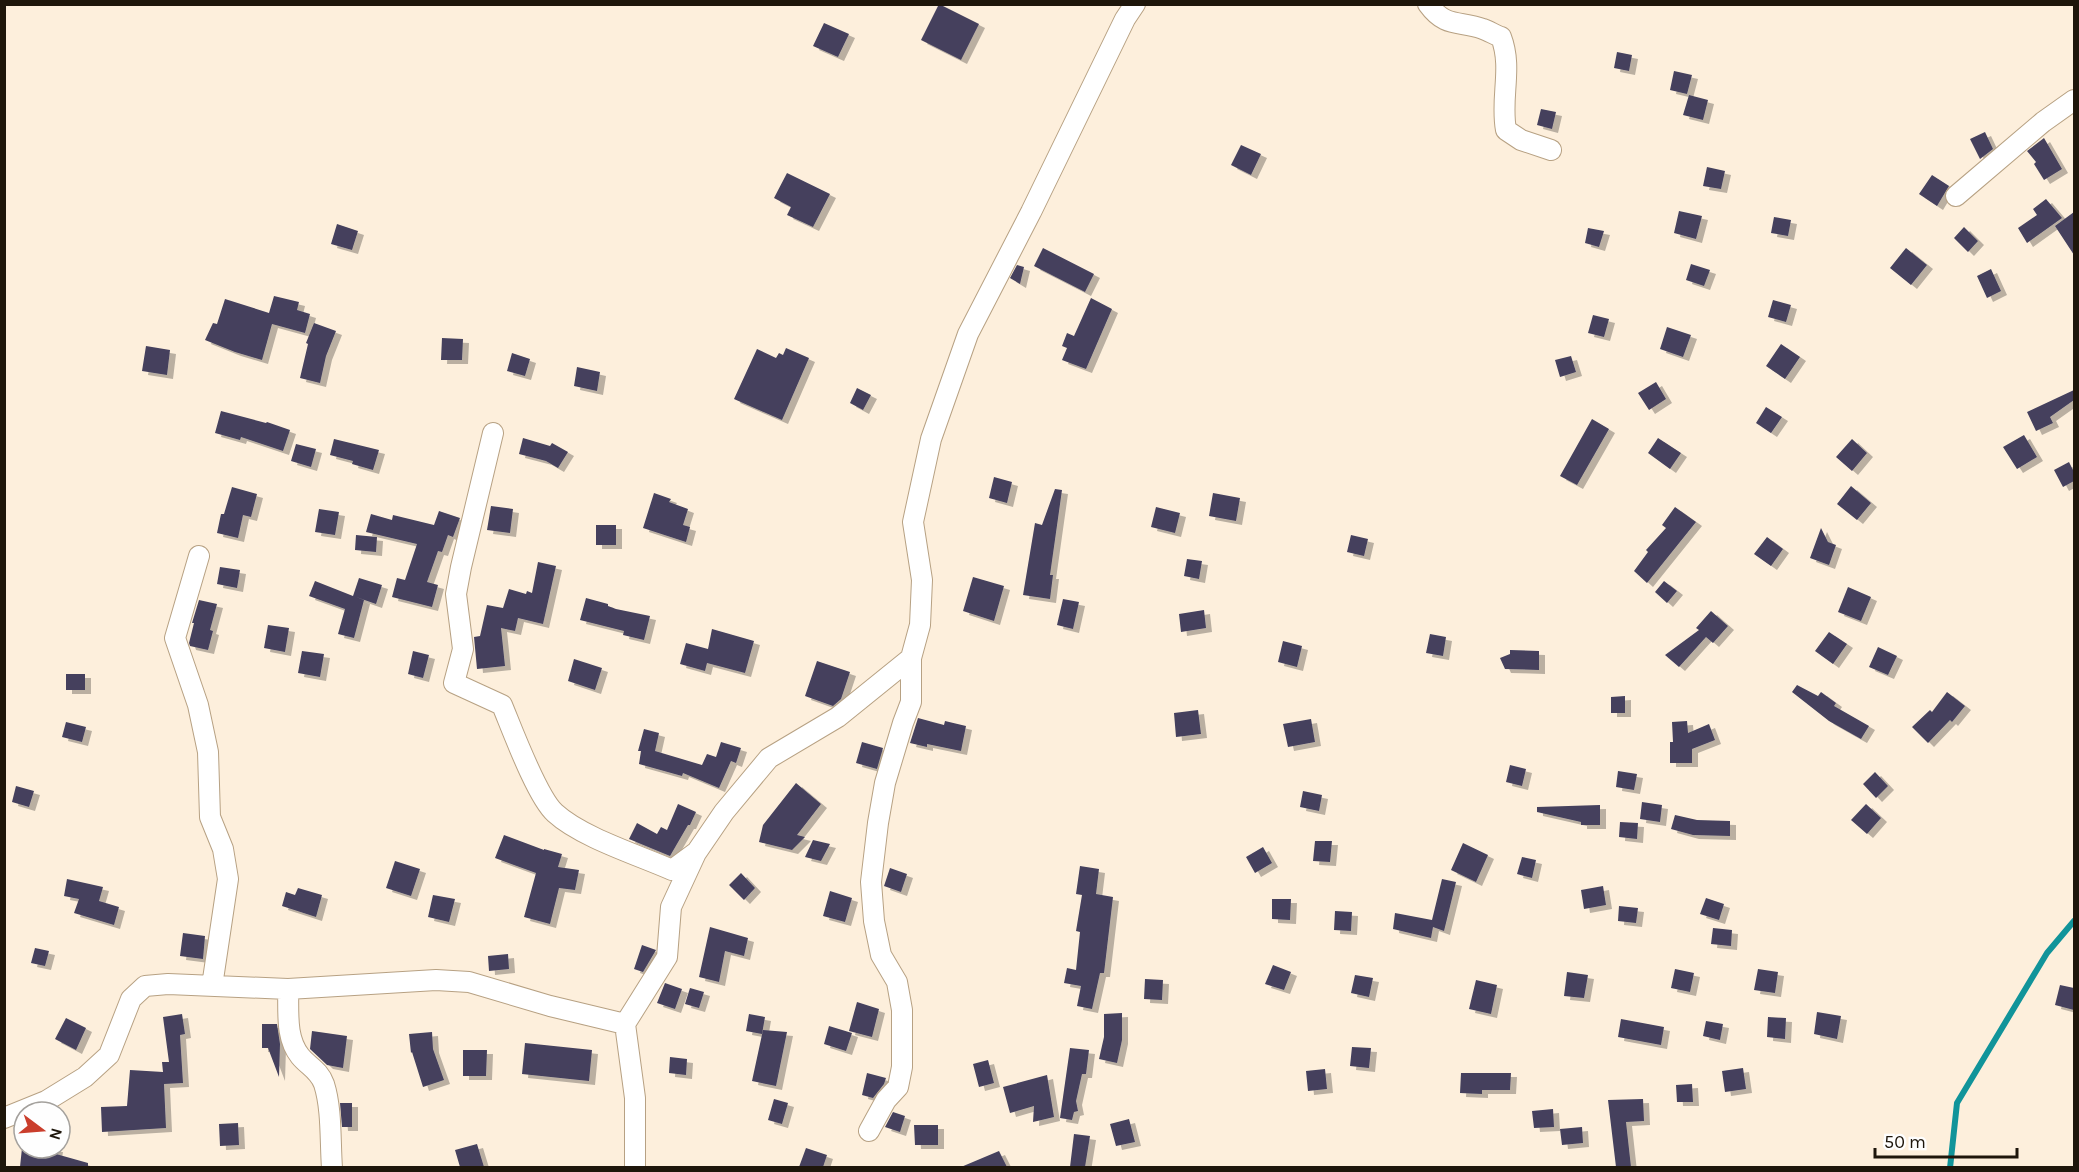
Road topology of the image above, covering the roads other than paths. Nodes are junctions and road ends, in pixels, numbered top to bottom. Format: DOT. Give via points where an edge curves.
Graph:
graph roads {
  1 [pos="1135,4"];
  2 [pos="1428,4"];
  3 [pos="2074,100"];
  4 [pos="1551,150"];
  5 [pos="1956,196"];
  6 [pos="493,433"];
  7 [pos="199,556"];
  8 [pos="910,658"];
  9 [pos="696,853"];
  10 [pos="212,986"];
  11 [pos="288,989"];
  12 [pos="625,1023"];
  13 [pos="4,1118"];
  14 [pos="869,1131"];
  15 [pos="332,1167"];
  16 [pos="635,1167"];
  1 -- 8 [label="street" via="968,334 931,439 913,522 922,580 921,625"];
  2 -- 4 [label="street" via="1443,19 1482,28 1500,38 1508,70 1503,115 1506,130 1521,140"];
  3 -- 5 [label="street"];
  6 -- 9 [label="street" via="456,594 463,649 454,683 502,705 553,812 575,828 672,870"];
  7 -- 10 [label="street" via="175,638 198,705 208,752 210,817 223,849 228,879"];
  8 -- 9 [label="street" via="838,717 769,758"];
  8 -- 14 [label="street" via="911,702 885,783 871,882 881,955 897,982 902,1010 902,1067 898,1087"];
  9 -- 12 [label="street" via="671,907 667,957"];
  10 -- 11 [label="street"];
  10 -- 13 [label="street" via="145,986 131,999 109,1054 93,1070 46,1101"];
  11 -- 12 [label="street" via="436,980 469,982"];
  11 -- 15 [label="street" via="290,1039 324,1084"];
  12 -- 16 [label="street" via="634,1098"];
}
